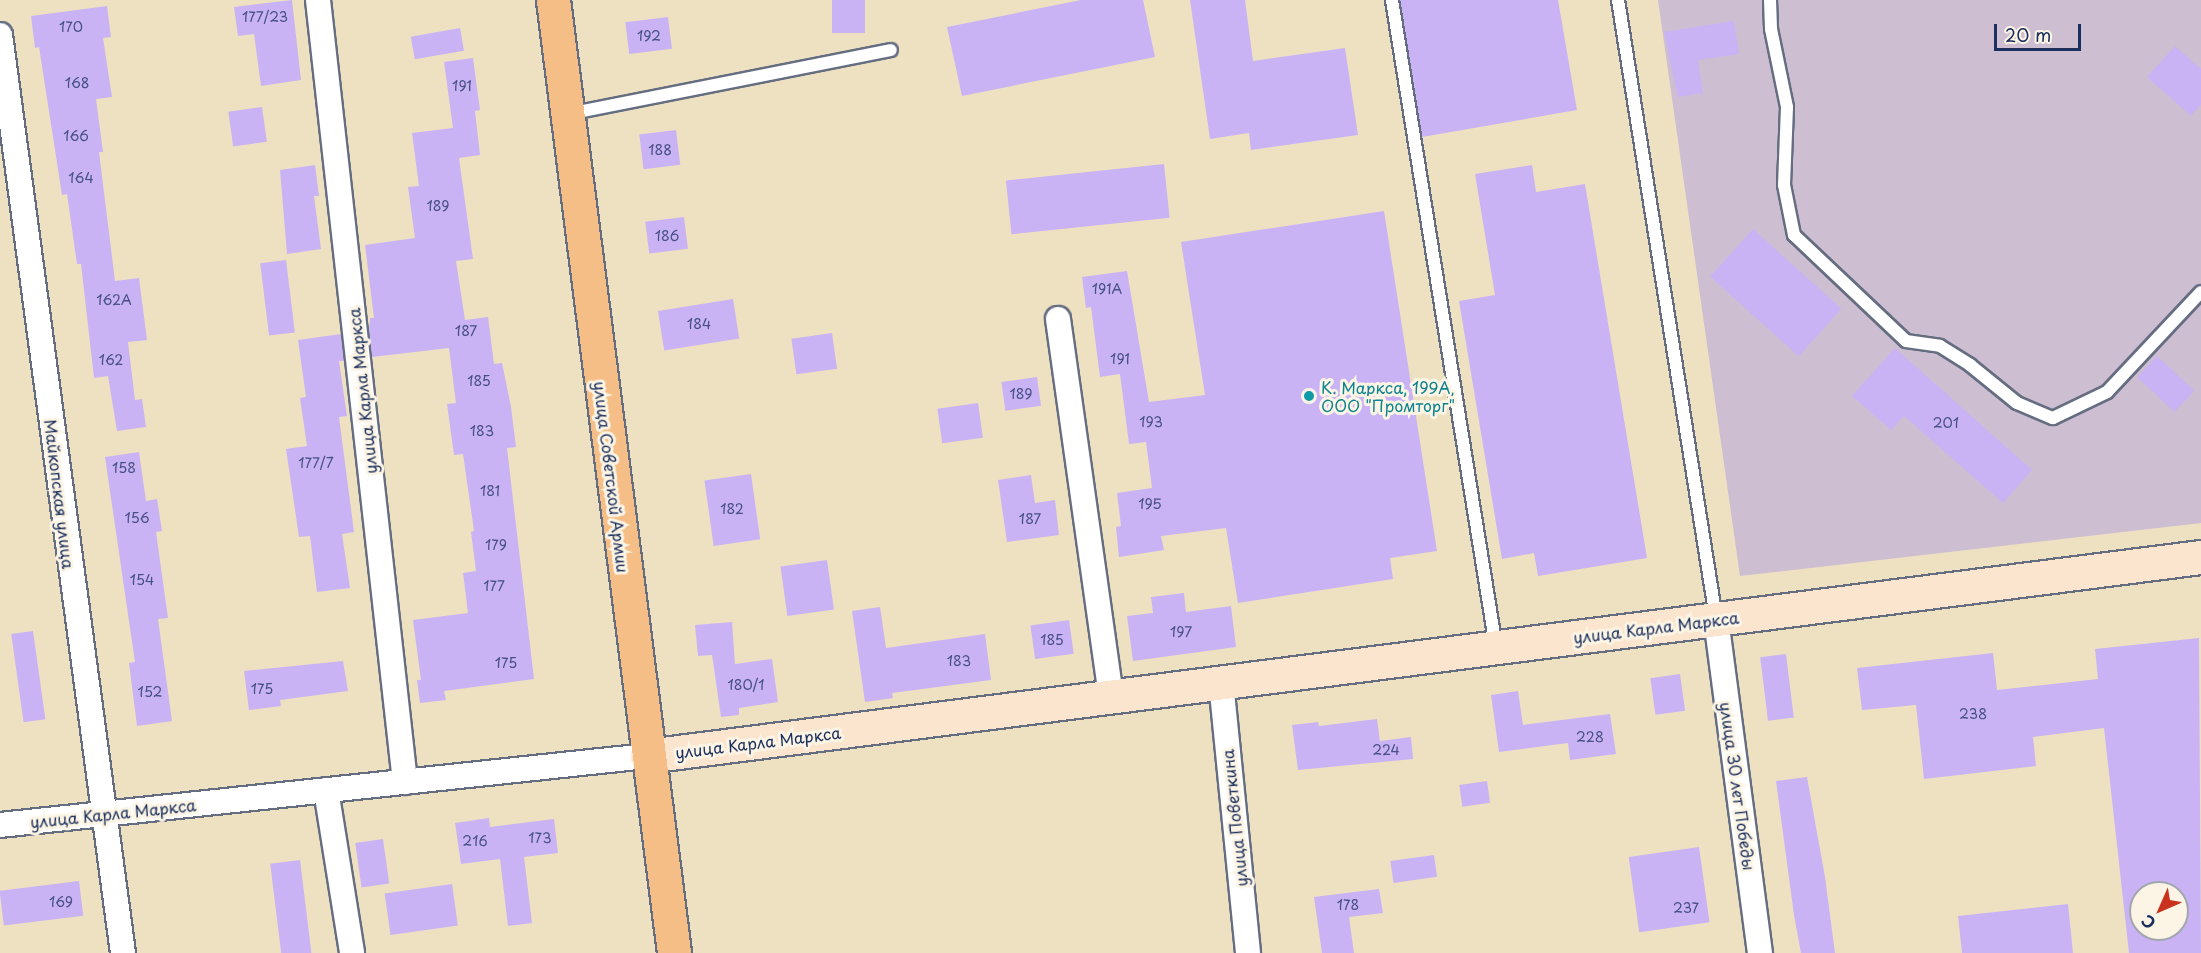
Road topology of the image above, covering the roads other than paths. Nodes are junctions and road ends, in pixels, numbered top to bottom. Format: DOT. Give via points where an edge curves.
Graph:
graph roads {
  1 [pos="318,0"];
  2 [pos="554,0"];
  3 [pos="1392,0"];
  4 [pos="1618,0"];
  5 [pos="1770,0"];
  6 [pos="0,35"];
  7 [pos="891,50"];
  8 [pos="567,115"];
  9 [pos="2201,292"];
  10 [pos="1058,319"];
  11 [pos="2201,557"];
  12 [pos="1716,619"];
  13 [pos="1496,647"];
  14 [pos="1221,682"];
  15 [pos="1111,697"];
  16 [pos="647,756"];
  17 [pos="405,782"];
  18 [pos="326,790"];
  19 [pos="102,814"];
  20 [pos="0,825"];
  21 [pos="123,953"];
  22 [pos="352,953"];
  23 [pos="674,953"];
  24 [pos="1248,953"];
  25 [pos="1760,953"];
  1 -- 17 [label="street, улица Карла Маркса"];
  2 -- 8 [label="main road, улица Советской Армии"];
  3 -- 13 [label="lane"];
  4 -- 12 [label="lane"];
  5 -- 9 [label="lane" via="1771,29 1788,106 1784,185 1794,235 1906,341 1940,346 1970,364 2017,403 2053,418 2107,392"];
  6 -- 19 [label="street, Майкопская улица"];
  7 -- 8 [label="lane"];
  8 -- 16 [label="main road, улица Советской Армии"];
  10 -- 15 [label="street"];
  11 -- 12 [label="street, улица Карла Маркса"];
  12 -- 13 [label="street, улица Карла Маркса"];
  12 -- 25 [label="street, улица 30 лет Победы"];
  13 -- 14 [label="street, улица Карла Маркса"];
  14 -- 15 [label="street, улица Карла Маркса"];
  14 -- 24 [label="street, улица Поветкина"];
  15 -- 16 [label="street, улица Карла Маркса"];
  16 -- 17 [label="street, улица Карла Маркса"];
  16 -- 23 [label="main road, улица Советской Армии"];
  17 -- 18 [label="street, улица Карла Маркса"];
  18 -- 19 [label="street, улица Карла Маркса"];
  18 -- 22 [label="street"];
  19 -- 20 [label="street, улица Карла Маркса"];
  19 -- 21 [label="street, Майкопская улица"];
}
